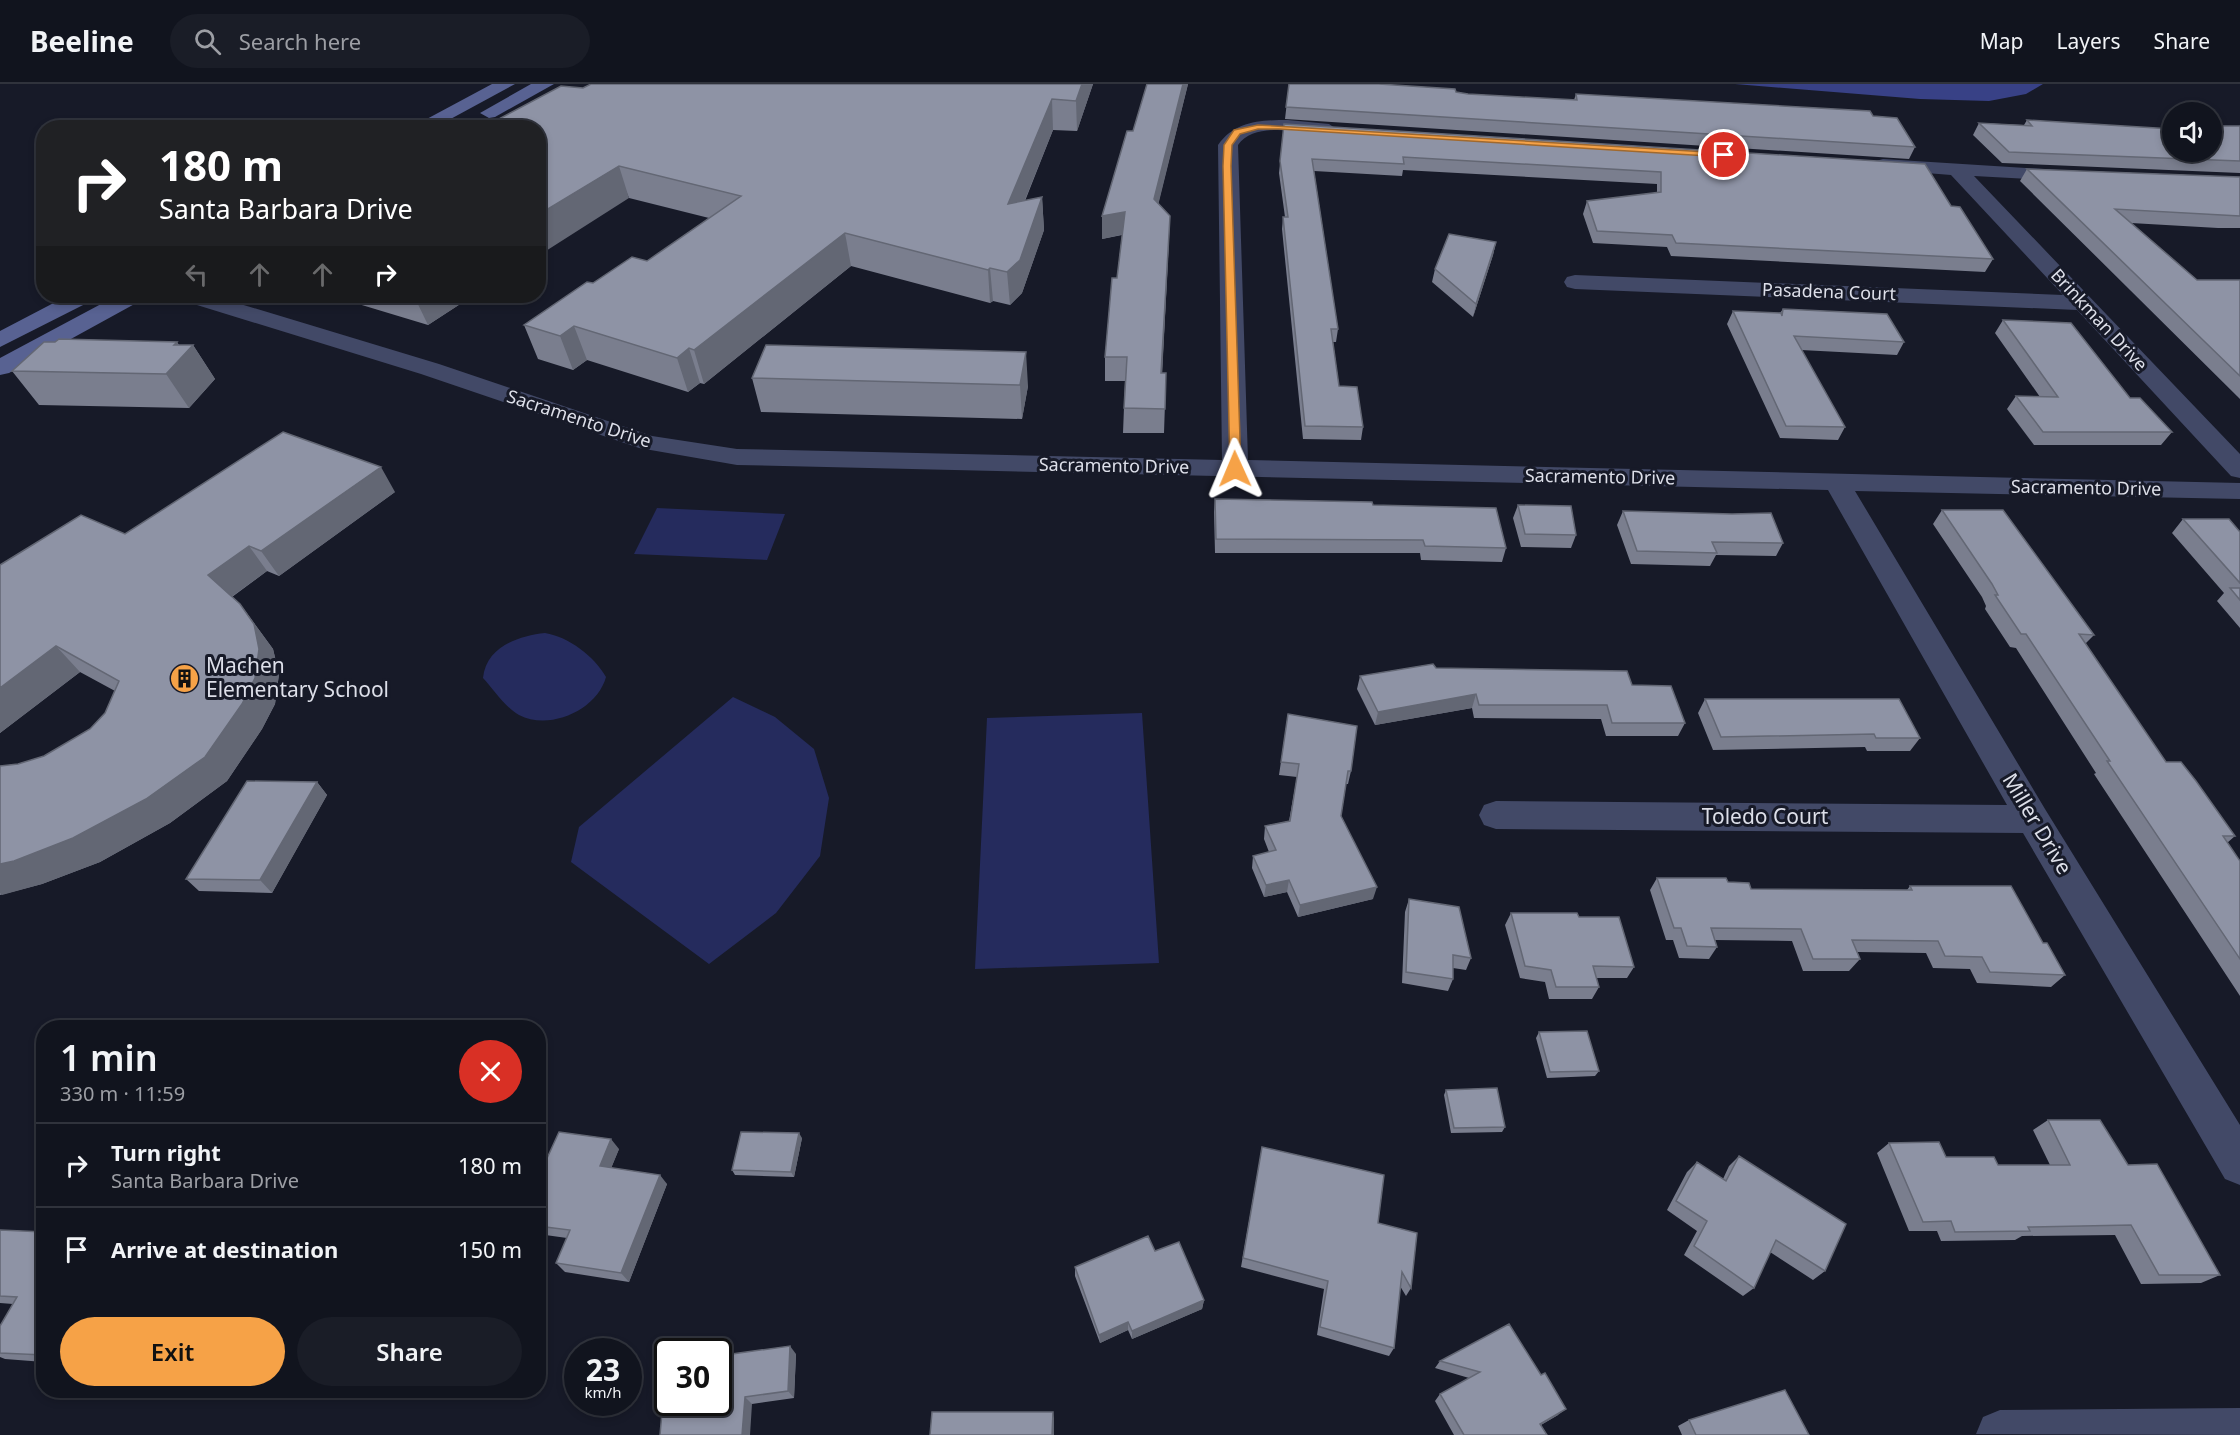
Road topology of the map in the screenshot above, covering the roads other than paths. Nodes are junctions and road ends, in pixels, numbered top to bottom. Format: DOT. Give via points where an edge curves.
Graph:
graph roads {
  1 [pos="506,84"];
  2 [pos="545,84"];
  3 [pos="435,120"];
  4 [pos="474,120"];
  5 [pos="1350,131"];
  6 [pos="1863,164"];
  7 [pos="1958,170"];
  8 [pos="2085,176"];
  9 [pos="1575,282"];
  10 [pos="69,303"];
  11 [pos="119,303"];
  12 [pos="215,303"];
  13 [pos="2083,303"];
  14 [pos="0,340"];
  15 [pos="0,368"];
  16 [pos="1235,469"];
  17 [pos="2240,470"];
  18 [pos="1837,482"];
  19 [pos="2240,491"];
  20 [pos="1496,815"];
  21 [pos="2033,819"];
  22 [pos="2240,1164"];
  23 [pos="2240,1432"];
  24 [pos="2000,1434"];
  1 -- 3 [label="main road"];
  2 -- 4 [label="main road"];
  5 -- 16 [label="street" via="1245,129 1232,136 1228,145"];
  6 -- 7 [label="street"];
  7 -- 8 [label="street"];
  7 -- 13 [label="street, Brinkman Drive"];
  9 -- 13 [label="street, Pasadena Court"];
  10 -- 14 [label="main road"];
  11 -- 15 [label="main road"];
  12 -- 16 [label="street, Sacramento Drive" via="430,369 648,443 736,458"];
  13 -- 17 [label="street, Brinkman Drive"];
  16 -- 18 [label="street, Sacramento Drive"];
  18 -- 19 [label="street, Sacramento Drive"];
  18 -- 21 [label="street, Miller Drive"];
  20 -- 21 [label="street, Toledo Court"];
  21 -- 22 [label="street, Miller Drive"];
  23 -- 24 [label="street"];
}
